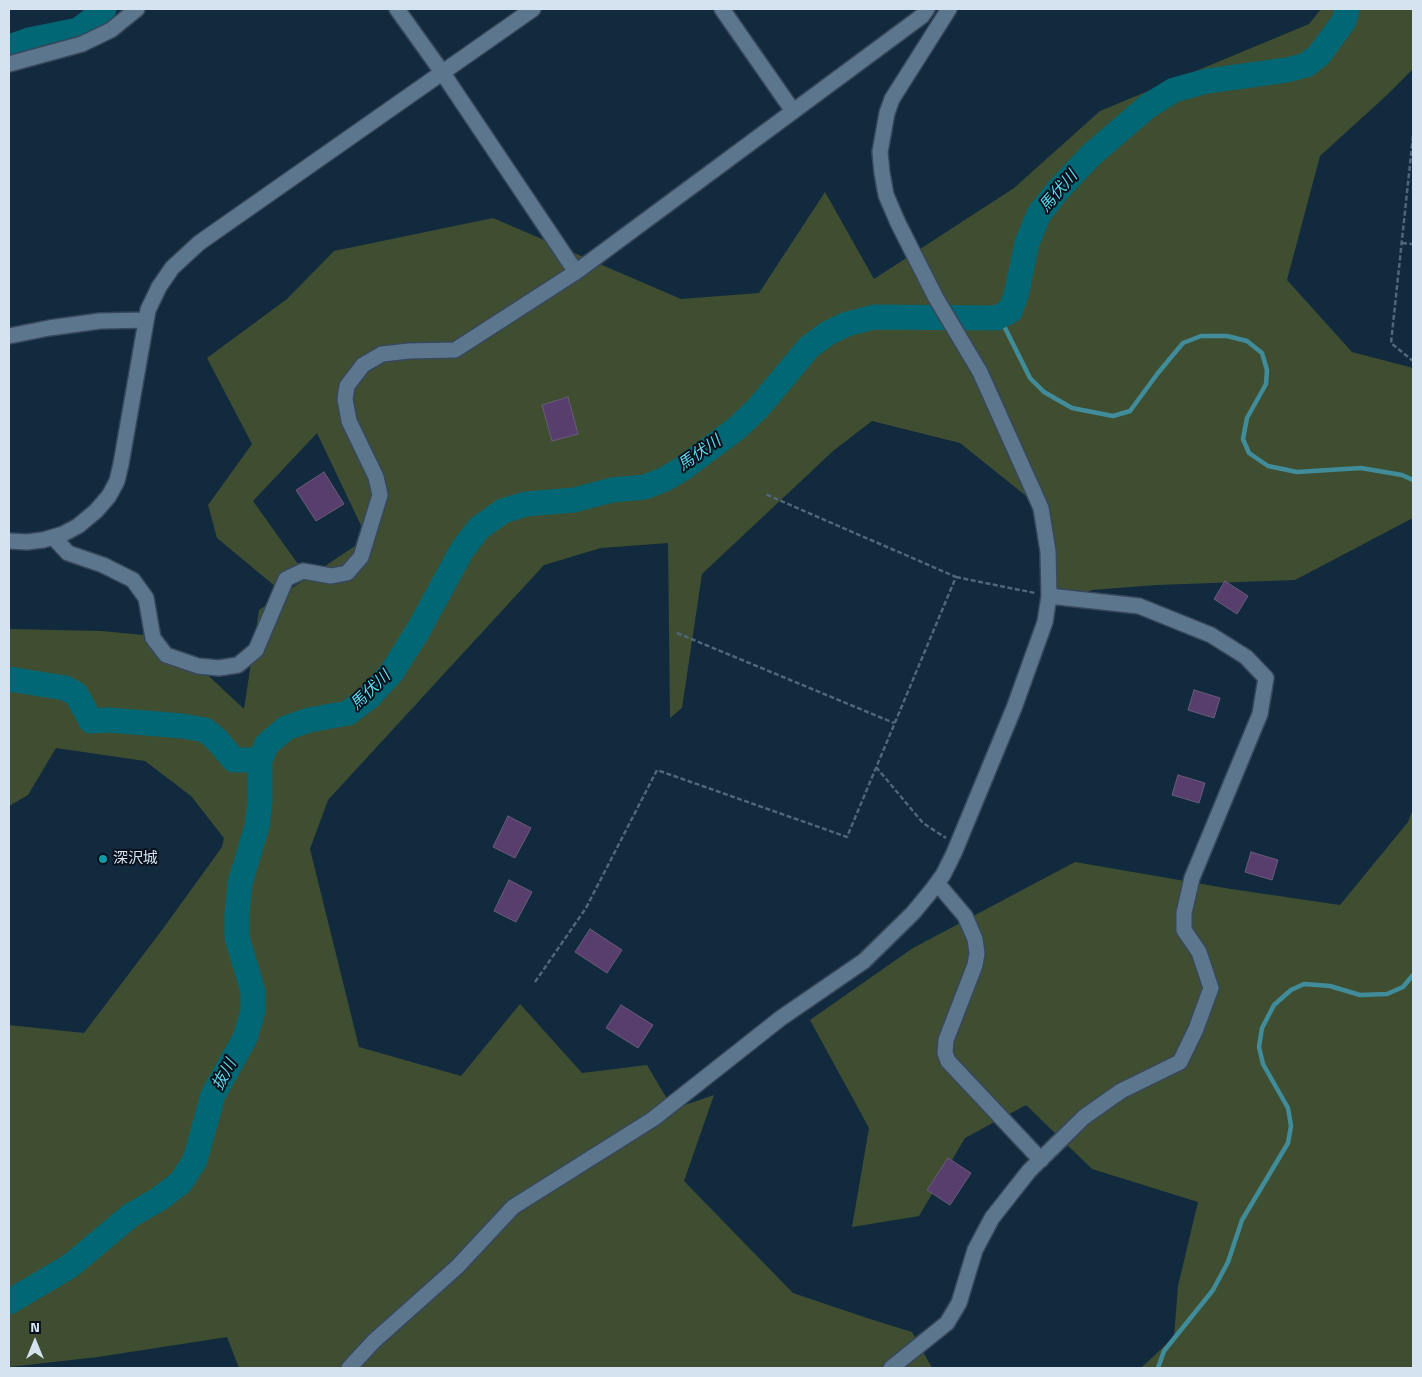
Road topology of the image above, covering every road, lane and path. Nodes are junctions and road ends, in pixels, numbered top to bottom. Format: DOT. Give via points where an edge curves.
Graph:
graph roads {
  1 [pos="136,9"];
  2 [pos="397,9"];
  3 [pos="533,9"];
  4 [pos="722,9"];
  5 [pos="927,9"];
  6 [pos="949,9"];
  7 [pos="9,64"];
  8 [pos="442,72"];
  9 [pos="793,111"];
  10 [pos="1413,136"];
  11 [pos="1402,243"];
  12 [pos="1413,244"];
  13 [pos="576,272"];
  14 [pos="146,320"];
  15 [pos="9,336"];
  16 [pos="1413,361"];
  17 [pos="765,494"];
  18 [pos="53,537"];
  19 [pos="9,541"];
  20 [pos="956,577"];
  21 [pos="1049,596"];
  22 [pos="677,633"];
  23 [pos="894,723"];
  24 [pos="876,767"];
  25 [pos="957,845"];
  26 [pos="938,883"];
  27 [pos="536,982"];
  28 [pos="1041,1160"];
  29 [pos="350,1368"];
  30 [pos="891,1368"];
  1 -- 7 [label="street" via="111,30 82,44"];
  2 -- 8 [label="street"];
  3 -- 8 [label="street"];
  4 -- 9 [label="street"];
  5 -- 9 [label="street" via="922,16"];
  6 -- 21 [label="street" via="892,99 880,152 882,173 886,195 898,223 936,298 980,372 1041,508 1048,551"];
  8 -- 13 [label="street"];
  8 -- 14 [label="street" via="199,243 172,268 155,294"];
  9 -- 13 [label="street"];
  10 -- 11 [label="path"];
  11 -- 12 [label="path"];
  11 -- 16 [label="path" via="1391,344"];
  13 -- 18 [label="street" via="455,350 382,354 363,365 347,386 345,399 349,421 376,477 380,495 361,557 347,573 331,576 302,571 286,580 256,650 238,665 219,668 198,666 166,655 153,638 146,598 133,580 68,553"];
  14 -- 15 [label="street" via="100,321"];
  14 -- 18 [label="street" via="116,481 109,496 78,526"];
  17 -- 20 [label="path"];
  18 -- 19 [label="street" via="27,542"];
  20 -- 21 [label="path"];
  20 -- 23 [label="path"];
  21 -- 25 [label="street" via="1045,622 1014,708"];
  21 -- 28 [label="street" via="1139,606 1212,635 1246,657 1266,678 1260,714 1192,878 1184,913 1184,930 1199,952 1211,988 1196,1029 1180,1062 1121,1091 1099,1106"];
  22 -- 23 [label="path"];
  23 -- 24 [label="path"];
  24 -- 25 [label="path" via="923,823"];
  24 -- 27 [label="path" via="847,837 657,770 586,908"];
  25 -- 26 [label="street"];
  26 -- 28 [label="street" via="965,916 977,953 976,965 946,1040 945,1053 948,1061"];
  26 -- 29 [label="street" via="913,913 864,961 781,1018 653,1119 513,1207 457,1266 374,1340"];
  28 -- 30 [label="street" via="992,1218 975,1250 959,1303 947,1323"];
}
